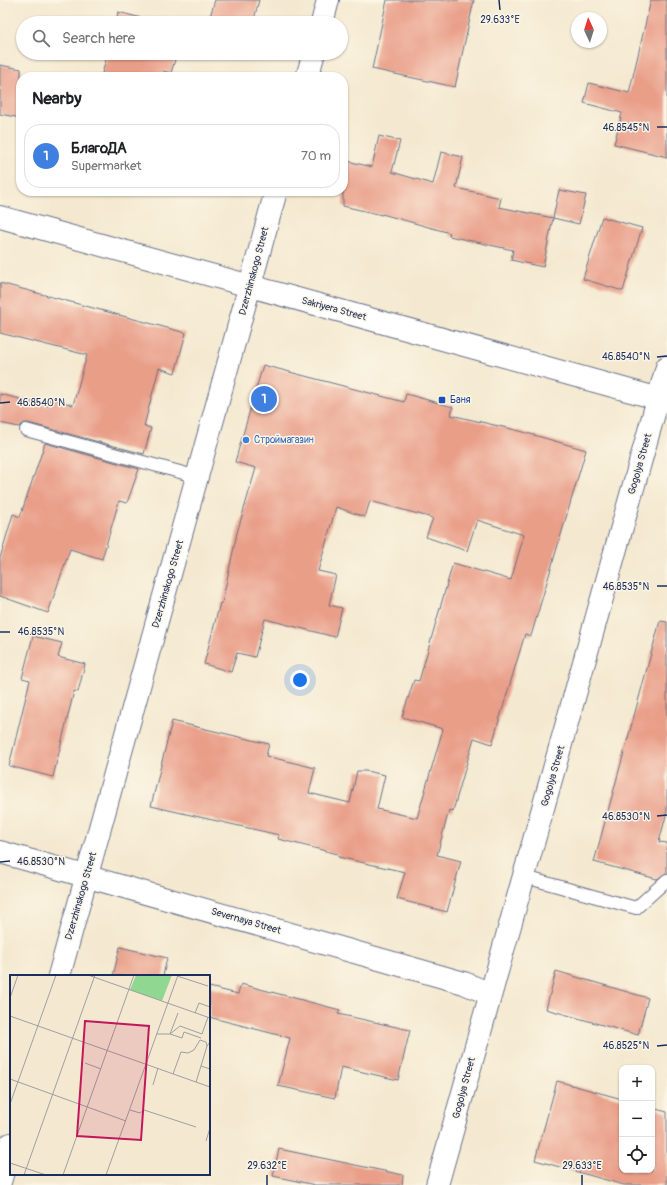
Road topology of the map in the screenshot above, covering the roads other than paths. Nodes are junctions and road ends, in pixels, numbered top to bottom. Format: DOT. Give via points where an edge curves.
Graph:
graph roads {
  1 [pos="328,0"];
  2 [pos="324,16"];
  3 [pos="312,60"];
  4 [pos="308,72"];
  5 [pos="275,196"];
  6 [pos="0,217"];
  7 [pos="250,286"];
  8 [pos="667,367"];
  9 [pos="663,400"];
  10 [pos="26,430"];
  11 [pos="198,477"];
  12 [pos="0,852"];
  13 [pos="87,877"];
  14 [pos="525,877"];
  15 [pos="667,880"];
  16 [pos="59,975"];
  17 [pos="490,994"];
  18 [pos="10,1147"];
  19 [pos="0,1182"];
  20 [pos="437,1185"];
  1 -- 2 [label="street"];
  3 -- 4 [label="street"];
  5 -- 7 [label="street, Dzerzhinskogo Street"];
  6 -- 7 [label="street, Sakriyera Street"];
  7 -- 9 [label="street, Sakriyera Street"];
  7 -- 11 [label="street, Dzerzhinskogo Street"];
  8 -- 9 [label="street, Gogolya Street"];
  9 -- 14 [label="street, Gogolya Street"];
  10 -- 11 [label="lane"];
  11 -- 13 [label="street, Dzerzhinskogo Street"];
  12 -- 13 [label="street, Severnaya Street"];
  13 -- 16 [label="street, Dzerzhinskogo Street"];
  13 -- 17 [label="street, Severnaya Street" via="464,982"];
  14 -- 15 [label="lane" via="636,908"];
  14 -- 17 [label="street, Gogolya Street"];
  17 -- 20 [label="street, Gogolya Street"];
  18 -- 19 [label="street"];
}
